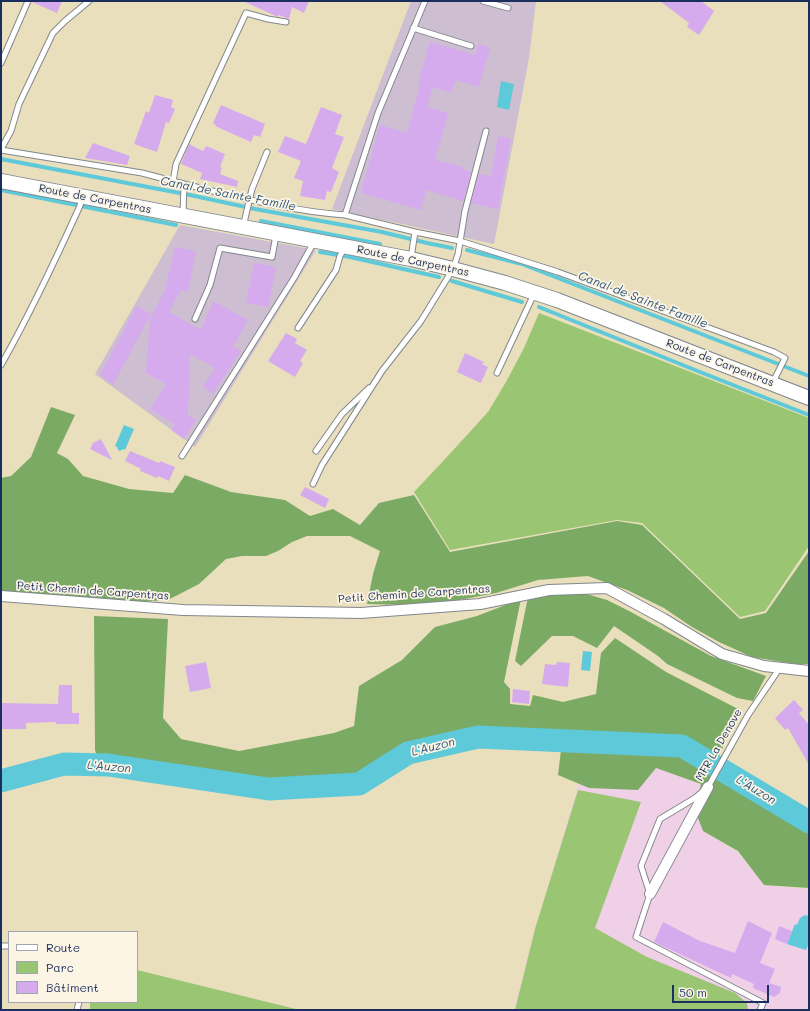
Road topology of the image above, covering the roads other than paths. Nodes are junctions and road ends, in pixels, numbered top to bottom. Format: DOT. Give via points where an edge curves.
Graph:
graph roads {
  1 [pos="28,1"];
  2 [pos="89,1"];
  3 [pos="425,1"];
  4 [pos="483,1"];
  5 [pos="508,8"];
  6 [pos="286,22"];
  7 [pos="413,28"];
  8 [pos="472,46"];
  9 [pos="1,63"];
  10 [pos="486,131"];
  11 [pos="1,150"];
  12 [pos="268,152"];
  13 [pos="1,181"];
  14 [pos="173,182"];
  15 [pos="184,184"];
  16 [pos="83,196"];
  17 [pos="250,200"];
  18 [pos="345,215"];
  19 [pos="183,216"];
  20 [pos="243,227"];
  21 [pos="415,232"];
  22 [pos="277,234"];
  23 [pos="460,240"];
  24 [pos="315,241"];
  25 [pos="345,246"];
  26 [pos="411,259"];
  27 [pos="453,268"];
  28 [pos="535,293"];
  29 [pos="195,319"];
  30 [pos="298,328"];
  31 [pos="1,365"];
  32 [pos="497,372"];
  33 [pos="773,384"];
  34 [pos="373,385"];
  35 [pos="809,398"];
  36 [pos="316,451"];
  37 [pos="182,456"];
  38 [pos="313,484"];
  39 [pos="1,596"];
  40 [pos="809,671"];
  41 [pos="777,672"];
  42 [pos="708,787"];
  43 [pos="648,899"];
  44 [pos="760,1010"];
  1 -- 9 [label="lane"];
  2 -- 11 [label="lane" via="53,33 19,104 11,131"];
  3 -- 7 [label="lane"];
  4 -- 5 [label="lane"];
  6 -- 14 [label="lane" via="246,14 176,164"];
  7 -- 8 [label="lane"];
  7 -- 18 [label="lane" via="378,113"];
  10 -- 23 [label="lane"];
  11 -- 14 [label="lane" via="142,173"];
  12 -- 17 [label="lane"];
  13 -- 16 [label="main road, Route de Carpentras"];
  14 -- 15 [label="lane"];
  15 -- 17 [label="lane"];
  15 -- 19 [label="lane"];
  16 -- 19 [label="main road, Route de Carpentras"];
  16 -- 31 [label="lane" via="48,277"];
  17 -- 18 [label="lane" via="318,213"];
  17 -- 20 [label="lane"];
  18 -- 21 [label="lane"];
  19 -- 20 [label="main road, Route de Carpentras"];
  20 -- 22 [label="main road, Route de Carpentras"];
  21 -- 23 [label="lane"];
  21 -- 26 [label="lane"];
  22 -- 24 [label="main road, Route de Carpentras"];
  22 -- 29 [label="lane" via="272,257 220,248 210,285"];
  23 -- 27 [label="lane"];
  23 -- 33 [label="lane" via="558,272 774,352 785,358"];
  24 -- 25 [label="main road, Route de Carpentras"];
  24 -- 37 [label="lane"];
  25 -- 26 [label="main road, Route de Carpentras"];
  25 -- 30 [label="lane" via="336,270"];
  26 -- 27 [label="main road, Route de Carpentras"];
  27 -- 28 [label="main road, Route de Carpentras"];
  27 -- 34 [label="lane" via="421,320"];
  28 -- 32 [label="lane"];
  28 -- 33 [label="main road, Route de Carpentras"];
  33 -- 35 [label="main road, Route de Carpentras"];
  34 -- 36 [label="lane" via="342,414"];
  34 -- 38 [label="lane" via="322,465"];
  39 -- 40 [label="street, Petit Chemin de Carpentras" via="183,610 361,612 480,604 549,590 607,588 722,654 764,666"];
  41 -- 42 [label="lane, MFR La Denove" via="748,714"];
  42 -- 43 [label="street"];
  42 -- 43 [label="lane, MFR La Denove" via="695,798 660,818 641,866"];
  43 -- 44 [label="lane" via="636,937 763,1003"];
}
